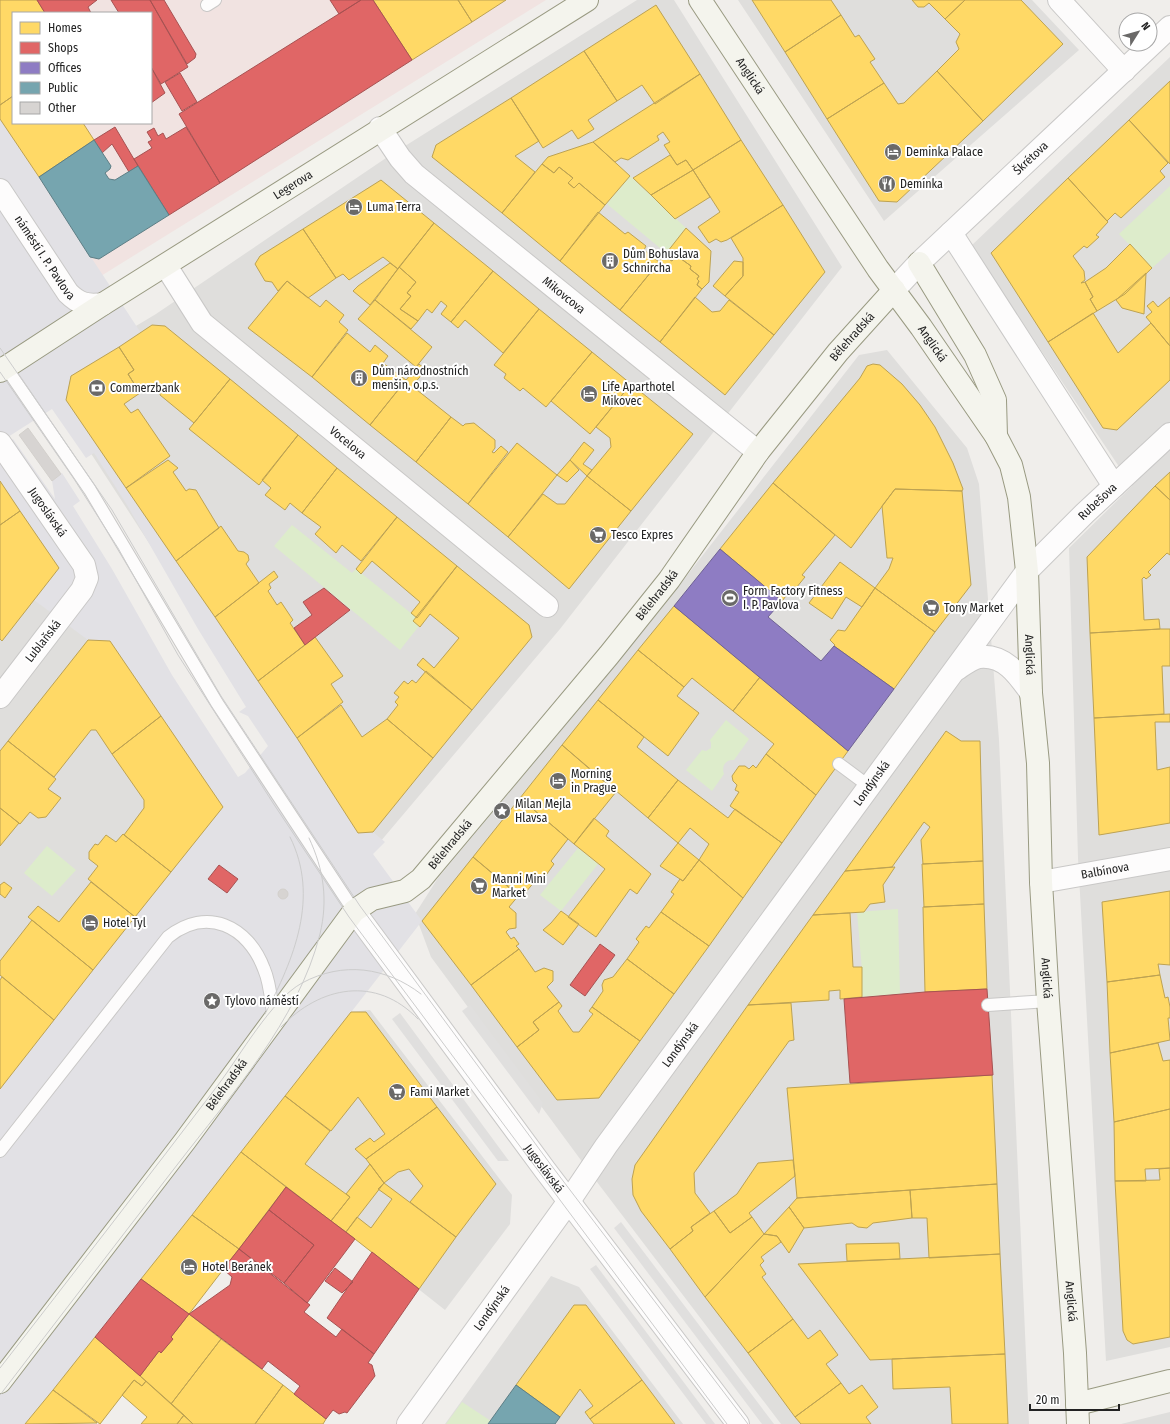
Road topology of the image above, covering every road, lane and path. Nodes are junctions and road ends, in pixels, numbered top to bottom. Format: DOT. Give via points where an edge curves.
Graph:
graph roads {
  1 [pos="587,0"];
  2 [pos="700,0"];
  3 [pos="1059,0"];
  4 [pos="1170,27"];
  5 [pos="1124,71"];
  6 [pos="380,128"];
  7 [pos="0,190"];
  8 [pos="951,233"];
  9 [pos="919,263"];
  10 [pos="166,266"];
  11 [pos="894,290"];
  12 [pos="103,304"];
  13 [pos="2,366"];
  14 [pos="1170,434"];
  15 [pos="996,436"];
  16 [pos="0,443"];
  17 [pos="758,452"];
  18 [pos="1114,486"];
  19 [pos="1027,572"];
  20 [pos="86,585"];
  21 [pos="547,606"];
  22 [pos="956,669"];
  23 [pos="1031,693"];
  24 [pos="0,697"];
  25 [pos="839,764"];
  26 [pos="870,787"];
  27 [pos="1170,859"];
  28 [pos="1041,882"];
  29 [pos="354,911"];
  30 [pos="1048,1001"];
  31 [pos="988,1005"];
  32 [pos="274,1020"];
  33 [pos="0,1151"];
  34 [pos="570,1201"];
  35 [pos="1170,1381"];
  36 [pos="0,1382"];
  37 [pos="1075,1417"];
  38 [pos="408,1424"];
  39 [pos="738,1424"];
  1 -- 6 [label="street, Legerova" via="433,98"];
  2 -- 11 [label="street, Anglická"];
  3 -- 5 [label="street"];
  4 -- 5 [label="street, Škrétova"];
  5 -- 8 [label="street, Škrétova"];
  6 -- 10 [label="street, Legerova"];
  6 -- 17 [label="street, Mikovcova" via="414,174"];
  7 -- 12 [label="street, náměstí I. P. Pavlova" via="68,293 82,304"];
  8 -- 9 [label="street, Škrétova"];
  8 -- 18 [label="street"];
  9 -- 11 [label="street, Škrétova"];
  9 -- 15 [label="street" via="978,362 995,400"];
  10 -- 12 [label="street, Legerova"];
  10 -- 21 [label="street, Vocelova" via="202,323"];
  11 -- 15 [label="street, Anglická"];
  11 -- 17 [label="street, Bělehradská" via="838,352"];
  12 -- 13 [label="street, Legerova"];
  13 -- 29 [label="lane" via="90,490 217,703"];
  14 -- 18 [label="street, Rubešova"];
  15 -- 19 [label="street, Anglická" via="1010,465 1019,496"];
  16 -- 20 [label="street, Jugoslávská" via="84,565"];
  17 -- 29 [label="street, Bělehradská" via="669,580 421,879 405,891 372,899"];
  18 -- 19 [label="street, Rubešova"];
  19 -- 22 [label="street, Londýnská"];
  19 -- 23 [label="street, Anglická"];
  20 -- 24 [label="street, Lublaňská"];
  22 -- 23 [label="street, Londýnská" via="978,657 997,658 1016,671"];
  22 -- 26 [label="street, Londýnská"];
  23 -- 28 [label="street, Anglická" via="1038,763"];
  25 -- 26 [label="lane"];
  26 -- 34 [label="street, Londýnská" via="606,1146"];
  27 -- 28 [label="street, Balbínova"];
  28 -- 30 [label="street, Anglická"];
  29 -- 32 [label="street, Bělehradská"];
  29 -- 34 [label="street, Jugoslávská"];
  30 -- 31 [label="lane"];
  30 -- 37 [label="street, Anglická" via="1072,1315"];
  32 -- 33 [label="lane" via="264,968 255,951 241,936 223,924 213,922 199,921 179,928 168,937"];
  32 -- 36 [label="street, Bělehradská" via="185,1141"];
  34 -- 38 [label="street, Londýnská"];
  34 -- 39 [label="street, Jugoslávská"];
  35 -- 37 [label="street"];
}
